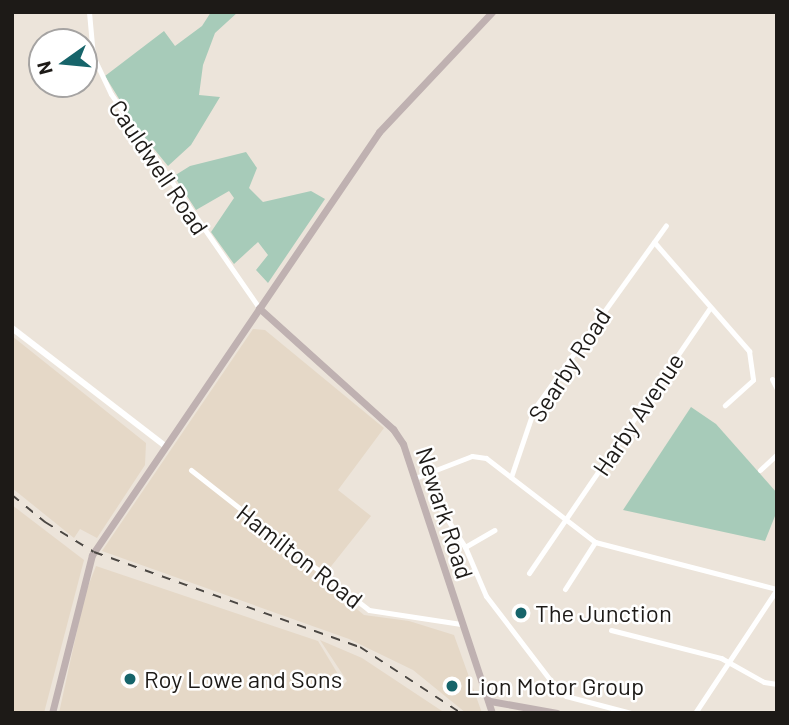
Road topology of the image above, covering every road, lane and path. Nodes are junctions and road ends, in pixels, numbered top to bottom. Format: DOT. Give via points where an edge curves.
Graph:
graph roads {
  1 [pos="89,12"];
  2 [pos="492,12"];
  3 [pos="666,225"];
  4 [pos="654,242"];
  5 [pos="710,307"];
  6 [pos="259,308"];
  7 [pos="12,328"];
  8 [pos="772,379"];
  9 [pos="777,388"];
  10 [pos="725,405"];
  11 [pos="164,444"];
  12 [pos="777,454"];
  13 [pos="191,470"];
  14 [pos="760,470"];
  15 [pos="429,472"];
  16 [pos="511,477"];
  17 [pos="415,478"];
  18 [pos="565,521"];
  19 [pos="494,530"];
  20 [pos="595,542"];
  21 [pos="465,547"];
  22 [pos="529,573"];
  23 [pos="565,589"];
  24 [pos="777,589"];
  25 [pos="461,624"];
  26 [pos="611,630"];
  27 [pos="728,662"];
  28 [pos="777,684"];
  29 [pos="490,701"];
  30 [pos="52,713"];
  31 [pos="492,713"];
  32 [pos="557,713"];
  33 [pos="631,713"];
  34 [pos="695,713"];
  1 -- 6 [label="street, Cauldwell Road" via="93,56 111,94"];
  2 -- 6 [label="main road" via="393,113"];
  3 -- 4 [label="street, Searby Road"];
  4 -- 5 [label="street"];
  4 -- 16 [label="street, Searby Road" via="534,410"];
  5 -- 10 [label="street" via="749,351 753,380"];
  5 -- 18 [label="street, Harby Avenue"];
  6 -- 11 [label="main road"];
  6 -- 17 [label="main road, Newark Road" via="393,429"];
  7 -- 11 [label="street"];
  8 -- 9 [label="street"];
  11 -- 30 [label="main road" via="92,555"];
  12 -- 14 [label="street"];
  13 -- 25 [label="street, Hamilton Road" via="369,610"];
  15 -- 16 [label="street" via="471,456 486,458"];
  15 -- 17 [label="street"];
  15 -- 21 [label="street, Newark Road" via="439,506"];
  16 -- 18 [label="street"];
  17 -- 25 [label="main road, Newark Road"];
  18 -- 20 [label="street"];
  18 -- 22 [label="street, Harby Avenue"];
  19 -- 21 [label="street"];
  20 -- 23 [label="street"];
  20 -- 24 [label="street"];
  21 -- 33 [label="street, Newark Road" via="486,596 566,696"];
  24 -- 27 [label="street"];
  25 -- 29 [label="main road, Newark Road"];
  26 -- 27 [label="street"];
  27 -- 28 [label="street" via="764,682"];
  27 -- 34 [label="street"];
  29 -- 31 [label="main road, Newark Road"];
  29 -- 32 [label="main road"];
}
